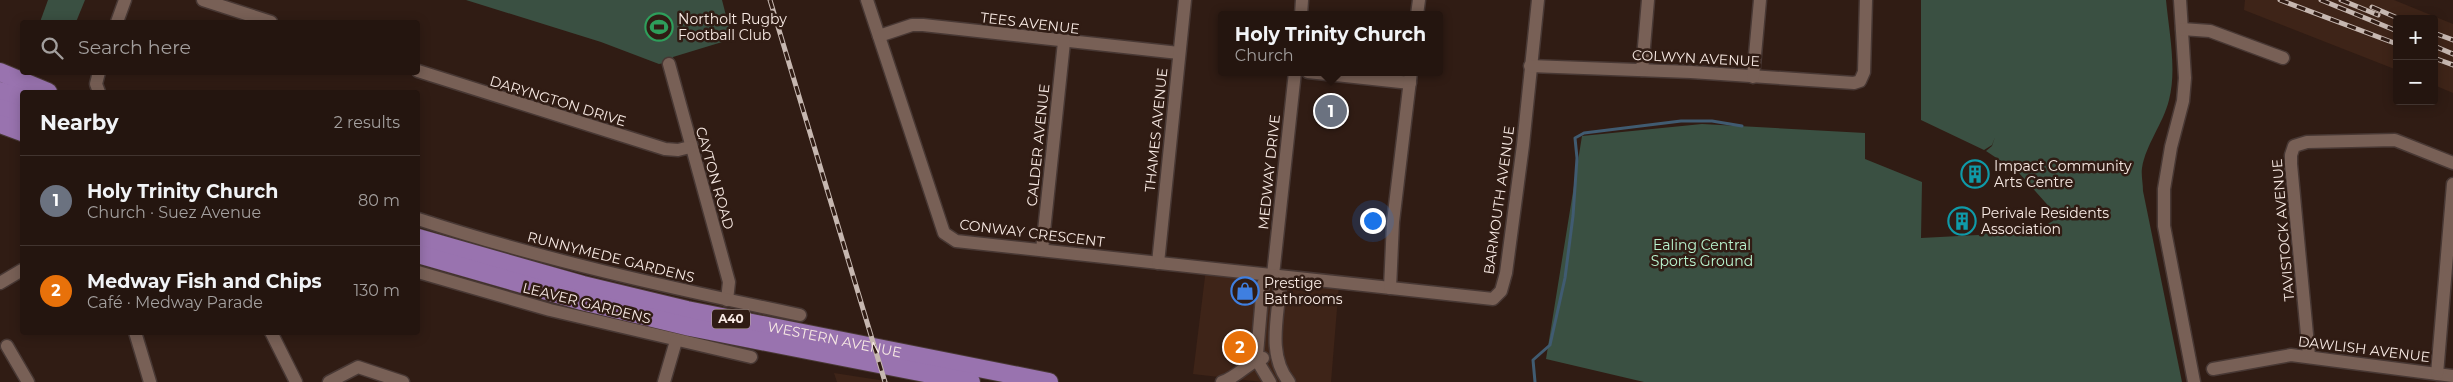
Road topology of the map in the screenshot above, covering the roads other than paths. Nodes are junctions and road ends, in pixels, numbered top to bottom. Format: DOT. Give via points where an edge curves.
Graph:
graph roads {
  1 [pos="125,0"];
  2 [pos="203,0"];
  3 [pos="867,0"];
  4 [pos="1185,0"];
  5 [pos="1538,0"];
  6 [pos="1648,0"];
  7 [pos="1760,0"];
  8 [pos="1866,0"];
  9 [pos="2180,0"];
  10 [pos="118,20"];
  11 [pos="264,20"];
  12 [pos="2182,29"];
  13 [pos="880,36"];
  14 [pos="1064,42"];
  15 [pos="1179,53"];
  16 [pos="2283,58"];
  17 [pos="668,64"];
  18 [pos="1530,66"];
  19 [pos="1642,70"];
  20 [pos="0,72"];
  21 [pos="420,73"];
  22 [pos="1295,76"];
  23 [pos="1376,76"];
  24 [pos="1753,77"];
  25 [pos="1410,78"];
  26 [pos="43,90"];
  27 [pos="0,91"];
  28 [pos="20,98"];
  29 [pos="0,108"];
  30 [pos="20,115"];
  31 [pos="0,124"];
  32 [pos="20,131"];
  33 [pos="690,147"];
  34 [pos="2453,163"];
  35 [pos="2453,184"];
  36 [pos="420,221"];
  37 [pos="420,239"];
  38 [pos="1042,250"];
  39 [pos="420,255"];
  40 [pos="1158,263"];
  41 [pos="20,271"];
  42 [pos="420,273"];
  43 [pos="1273,275"];
  44 [pos="0,283"];
  45 [pos="1390,288"];
  46 [pos="727,300"];
  47 [pos="800,315"];
  48 [pos="136,335"];
  49 [pos="272,335"];
  50 [pos="676,341"];
  51 [pos="7,346"];
  52 [pos="2308,356"];
  53 [pos="751,357"];
  54 [pos="1276,358"];
  55 [pos="1257,359"];
  56 [pos="2213,369"];
  57 [pos="2437,374"];
  58 [pos="2453,376"];
  59 [pos="28,382"];
  60 [pos="150,382"];
  61 [pos="296,382"];
  62 [pos="330,382"];
  63 [pos="402,382"];
  64 [pos="664,382"];
  65 [pos="971,382"];
  66 [pos="1049,382"];
  67 [pos="1222,382"];
  68 [pos="1270,382"];
  69 [pos="1288,382"];
  70 [pos="2194,382"];
  1 -- 10 [label="street"];
  2 -- 11 [label="street"];
  3 -- 13 [label="street, CONWAY CRESCENT"];
  4 -- 15 [label="street, THAMES AVENUE"];
  5 -- 18 [label="street, BARMOUTH AVENUE"];
  6 -- 19 [label="street"];
  7 -- 24 [label="street"];
  8 -- 24 [label="street, COLWYN AVENUE" via="1864,72 1860,81"];
  9 -- 12 [label="street"];
  12 -- 16 [label="street" via="2210,31"];
  12 -- 70 [label="street" via="2183,101 2170,147 2163,207"];
  13 -- 14 [label="street, TEES AVENUE" via="912,25 923,25"];
  13 -- 38 [label="street, CONWAY CRESCENT" via="944,233 956,241"];
  14 -- 15 [label="street, TEES AVENUE"];
  14 -- 38 [label="street, CALDER AVENUE"];
  15 -- 40 [label="street, THAMES AVENUE"];
  17 -- 33 [label="street, CAYTON ROAD"];
  18 -- 19 [label="street, COLWYN AVENUE"];
  18 -- 45 [label="street, BARMOUTH AVENUE" via="1523,145 1501,291 1493,299"];
  19 -- 24 [label="street, COLWYN AVENUE"];
  20 -- 26 [label="highway"];
  21 -- 33 [label="street, DARYNGTON DRIVE" via="665,149"];
  22 -- 43 [label="street, MEDWAY DRIVE"];
  23 -- 25 [label="street"];
  25 -- 45 [label="street" via="1393,222"];
  27 -- 28 [label="highway"];
  29 -- 30 [label="highway"];
  31 -- 32 [label="highway"];
  33 -- 46 [label="street, CAYTON ROAD" via="729,282"];
  34 -- 52 [label="street, TAVISTOCK AVENUE" via="2395,140 2307,142 2294,146 2291,164"];
  35 -- 57 [label="street"];
  36 -- 46 [label="street, RUNNYMEDE GARDENS" via="489,242"];
  37 -- 66 [label="highway, WESTERN AVENUE / A40" via="583,285 687,310"];
  38 -- 40 [label="street, CONWAY CRESCENT"];
  39 -- 65 [label="highway, WESTERN AVENUE / A40" via="582,301 690,327"];
  40 -- 43 [label="street, CONWAY CRESCENT"];
  41 -- 44 [label="street"];
  42 -- 50 [label="street, LEAVER GARDENS" via="550,310"];
  43 -- 45 [label="street, BARMOUTH AVENUE"];
  43 -- 54 [label="street" via="1280,285"];
  43 -- 55 [label="street" via="1263,284"];
  46 -- 47 [label="street, RUNNYMEDE GARDENS"];
  48 -- 60 [label="street"];
  49 -- 61 [label="street"];
  50 -- 53 [label="street, LEAVER GARDENS"];
  50 -- 64 [label="street"];
  51 -- 59 [label="street"];
  52 -- 56 [label="street, DAWLISH AVENUE" via="2291,355"];
  52 -- 57 [label="street, DAWLISH AVENUE"];
  54 -- 55 [label="street"];
  54 -- 69 [label="street"];
  55 -- 67 [label="street" via="1237,376"];
  55 -- 68 [label="street"];
  57 -- 58 [label="street, DAWLISH AVENUE"];
  62 -- 63 [label="street" via="358,368"];
}
